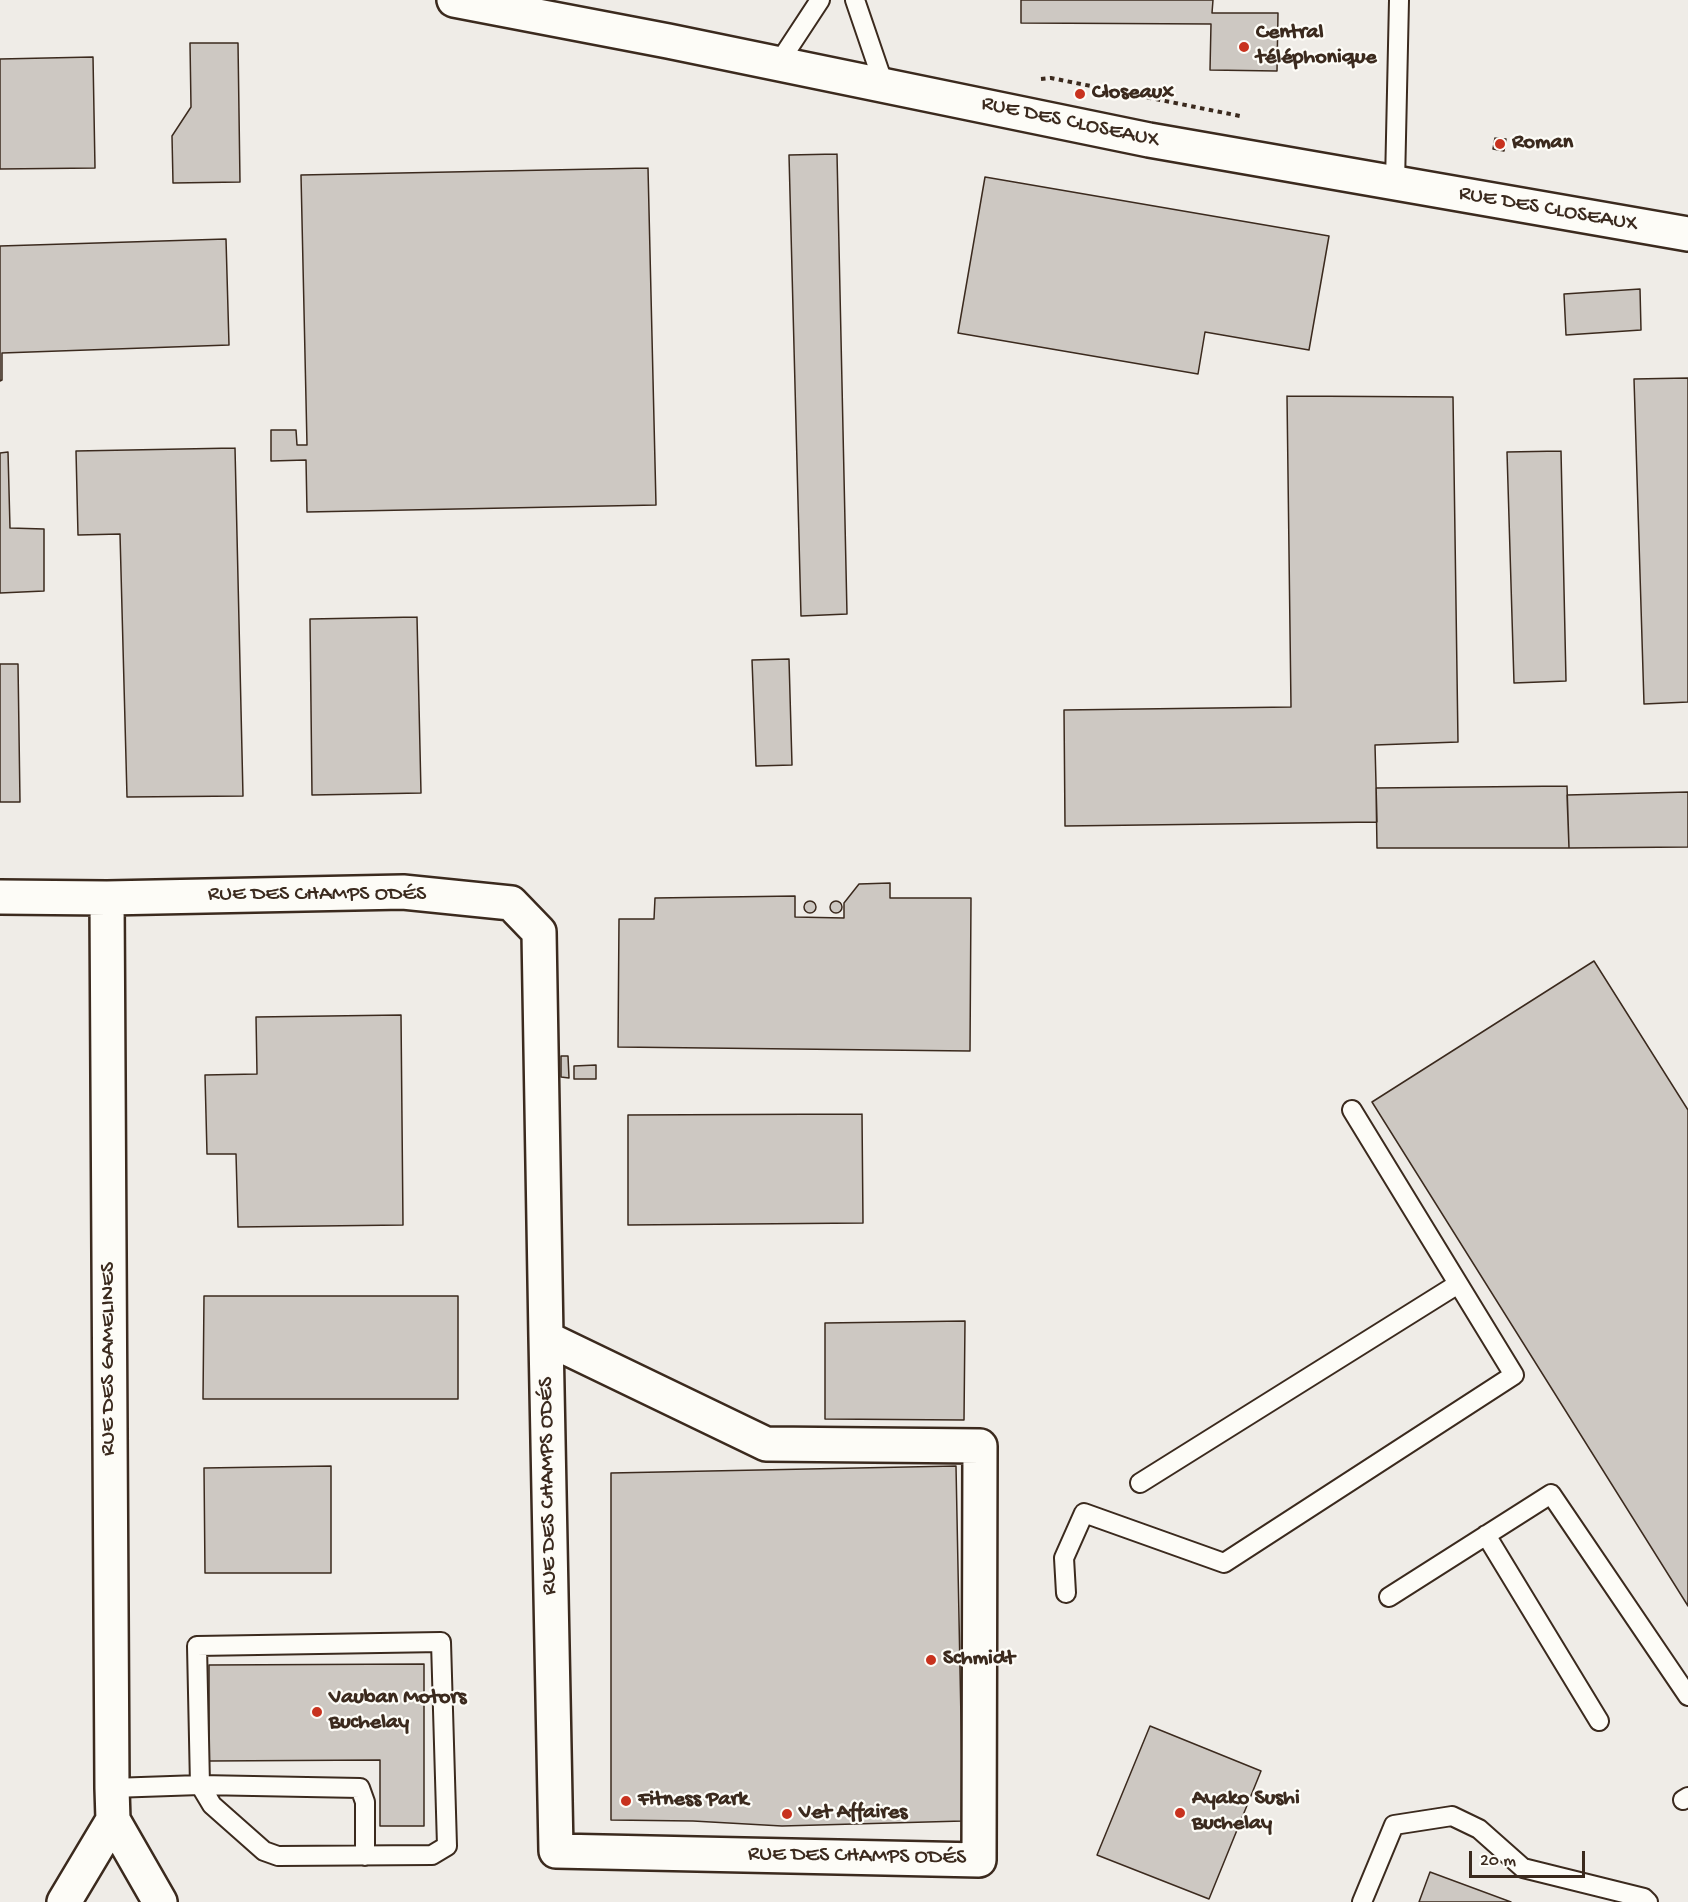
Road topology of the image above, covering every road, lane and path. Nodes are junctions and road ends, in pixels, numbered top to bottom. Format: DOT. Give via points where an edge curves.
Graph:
graph roads {
  1 [pos="454,0"];
  2 [pos="820,0"];
  3 [pos="855,0"];
  4 [pos="1399,0"];
  5 [pos="778,64"];
  6 [pos="884,85"];
  7 [pos="1395,183"];
  8 [pos="1688,234"];
  9 [pos="0,897"];
  10 [pos="107,898"];
  11 [pos="1352,1110"];
  12 [pos="1458,1284"];
  13 [pos="546,1338"];
  14 [pos="1140,1483"];
  15 [pos="1485,1535"];
  16 [pos="1066,1593"];
  17 [pos="1389,1597"];
  18 [pos="1688,1696"];
  19 [pos="1599,1721"];
  20 [pos="200,1785"];
  21 [pos="112,1788"];
  22 [pos="113,1820"];
  23 [pos="365,1856"];
  24 [pos="64,1902"];
  25 [pos="160,1902"];
  26 [pos="1362,1902"];
  27 [pos="1648,1902"];
  1 -- 5 [label="street, RUE DES CLOSEAUX"];
  2 -- 5 [label="lane"];
  3 -- 6 [label="lane"];
  4 -- 7 [label="lane"];
  5 -- 6 [label="street, RUE DES CLOSEAUX"];
  6 -- 7 [label="street, RUE DES CLOSEAUX" via="1149,140"];
  7 -- 8 [label="street, RUE DES CLOSEAUX"];
  9 -- 10 [label="street, RUE DES CHAMPS ODÉS"];
  10 -- 13 [label="street, RUE DES CHAMPS ODÉS" via="403,892 511,903 539,932"];
  10 -- 21 [label="street, RUE DES GAMELINES"];
  11 -- 12 [label="lane"];
  12 -- 14 [label="lane"];
  12 -- 16 [label="lane" via="1514,1375 1224,1563 1084,1514 1064,1558"];
  13 -- 13 [label="street, RUE DES CHAMPS ODÉS" via="766,1444 980,1446 979,1860 556,1851"];
  15 -- 17 [label="lane"];
  15 -- 18 [label="lane" via="1551,1494"];
  15 -- 19 [label="lane"];
  20 -- 21 [label="lane"];
  20 -- 23 [label="lane" via="212,1805 264,1851 278,1856"];
  20 -- 23 [label="lane" via="360,1788 365,1802"];
  20 -- 23 [label="lane" via="197,1646 441,1642 447,1846 432,1855"];
  21 -- 22 [label="street, RUE DES GAMELINES"];
  22 -- 24 [label="street"];
  22 -- 25 [label="street, RUE DES GAMELINES"];
  26 -- 27 [label="lane" via="1394,1825 1452,1816 1479,1829 1523,1868"];
}
